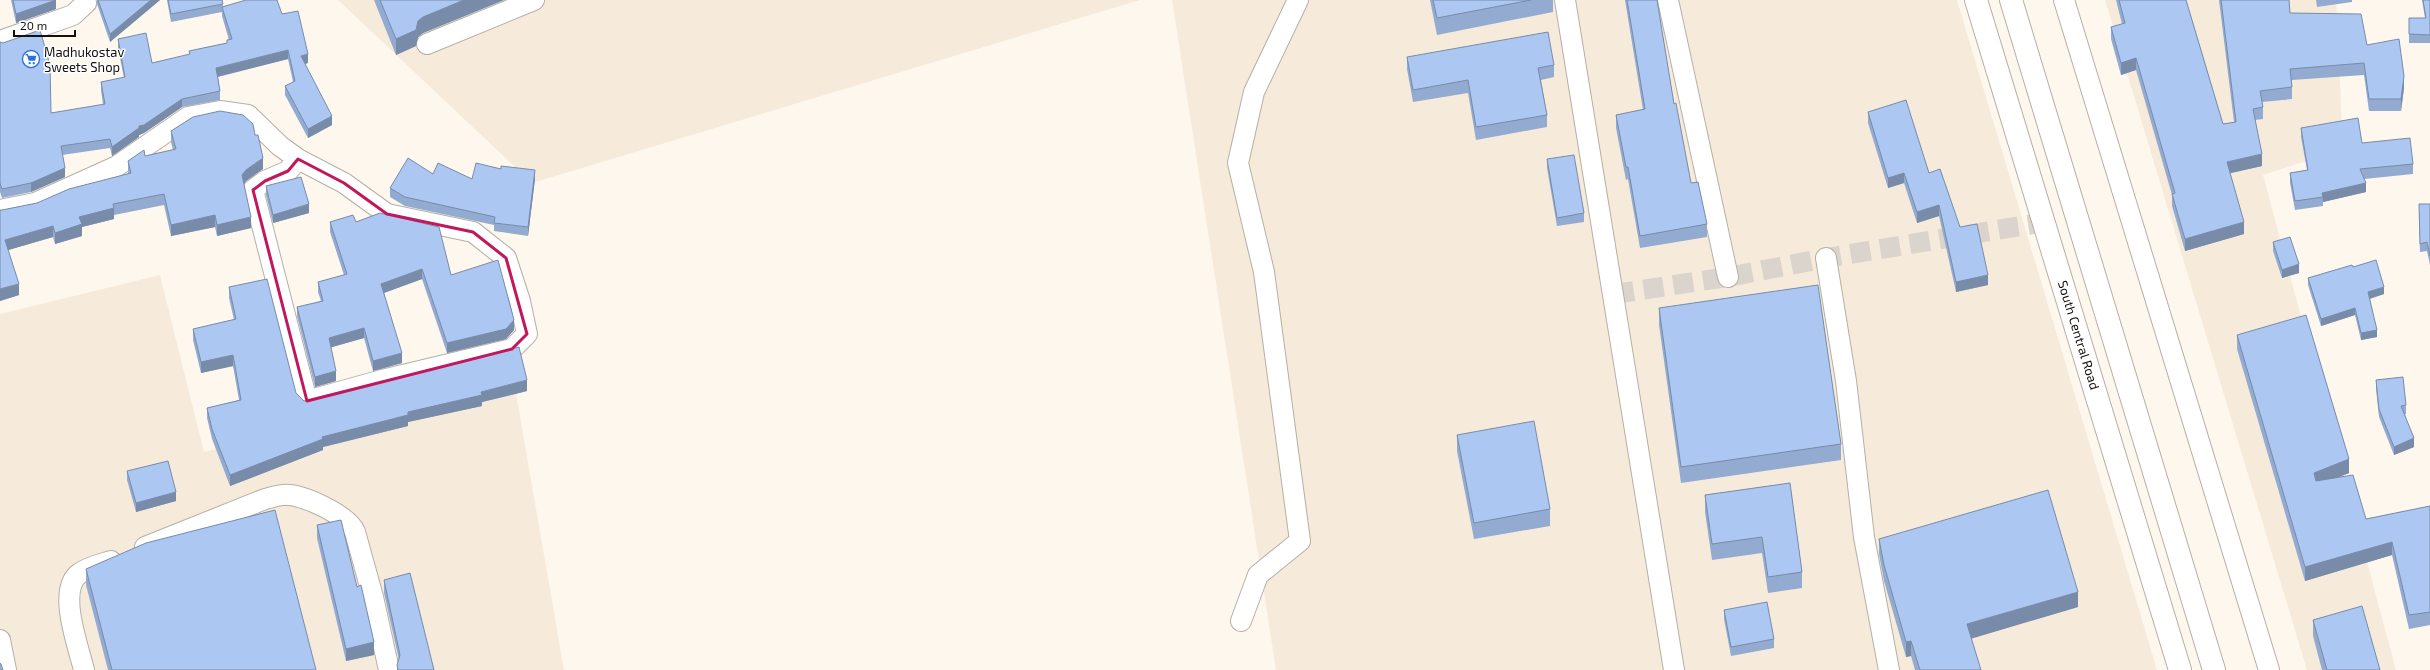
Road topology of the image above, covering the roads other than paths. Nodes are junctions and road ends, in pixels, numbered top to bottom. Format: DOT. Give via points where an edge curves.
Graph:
graph roads {
  1 [pos="85,0"];
  2 [pos="534,0"];
  3 [pos="1298,0"];
  4 [pos="1565,0"];
  5 [pos="1668,0"];
  6 [pos="1976,0"];
  7 [pos="2011,0"];
  8 [pos="2064,0"];
  9 [pos="0,42"];
  10 [pos="427,44"];
  11 [pos="298,159"];
  12 [pos="0,210"];
  13 [pos="1826,258"];
  14 [pos="1728,277"];
  15 [pos="2167,514"];
  16 [pos="2136,523"];
  17 [pos="1241,621"];
  18 [pos="0,640"];
  19 [pos="6,670"];
  20 [pos="84,670"];
  21 [pos="389,670"];
  22 [pos="1674,670"];
  23 [pos="1889,670"];
  24 [pos="2180,670"];
  25 [pos="2214,670"];
  26 [pos="2269,670"];
  1 -- 9 [label="street" via="86,3 73,15"];
  2 -- 10 [label="street"];
  3 -- 17 [label="street" via="1254,92 1238,163 1264,272 1300,541 1258,575"];
  4 -- 22 [label="street"];
  5 -- 14 [label="street"];
  6 -- 16 [label="main road, South Central Road"];
  7 -- 15 [label="main road"];
  8 -- 26 [label="street"];
  11 -- 11 [label="street" via="344,183 387,214 473,232 506,258 520,301 526,334 512,349 307,401 253,190 265,180 288,171"];
  11 -- 12 [label="street" via="280,146 248,115 220,111 188,117 117,166 42,200"];
  13 -- 23 [label="street" via="1846,381 1864,537"];
  15 -- 16 [label="main road"];
  15 -- 25 [label="main road"];
  16 -- 24 [label="main road, South Central Road"];
  18 -- 19 [label="street"];
  20 -- 21 [label="street" via="69,609 68,592 79,574 265,499 284,495 299,497 340,516 352,525 373,597"];
}
